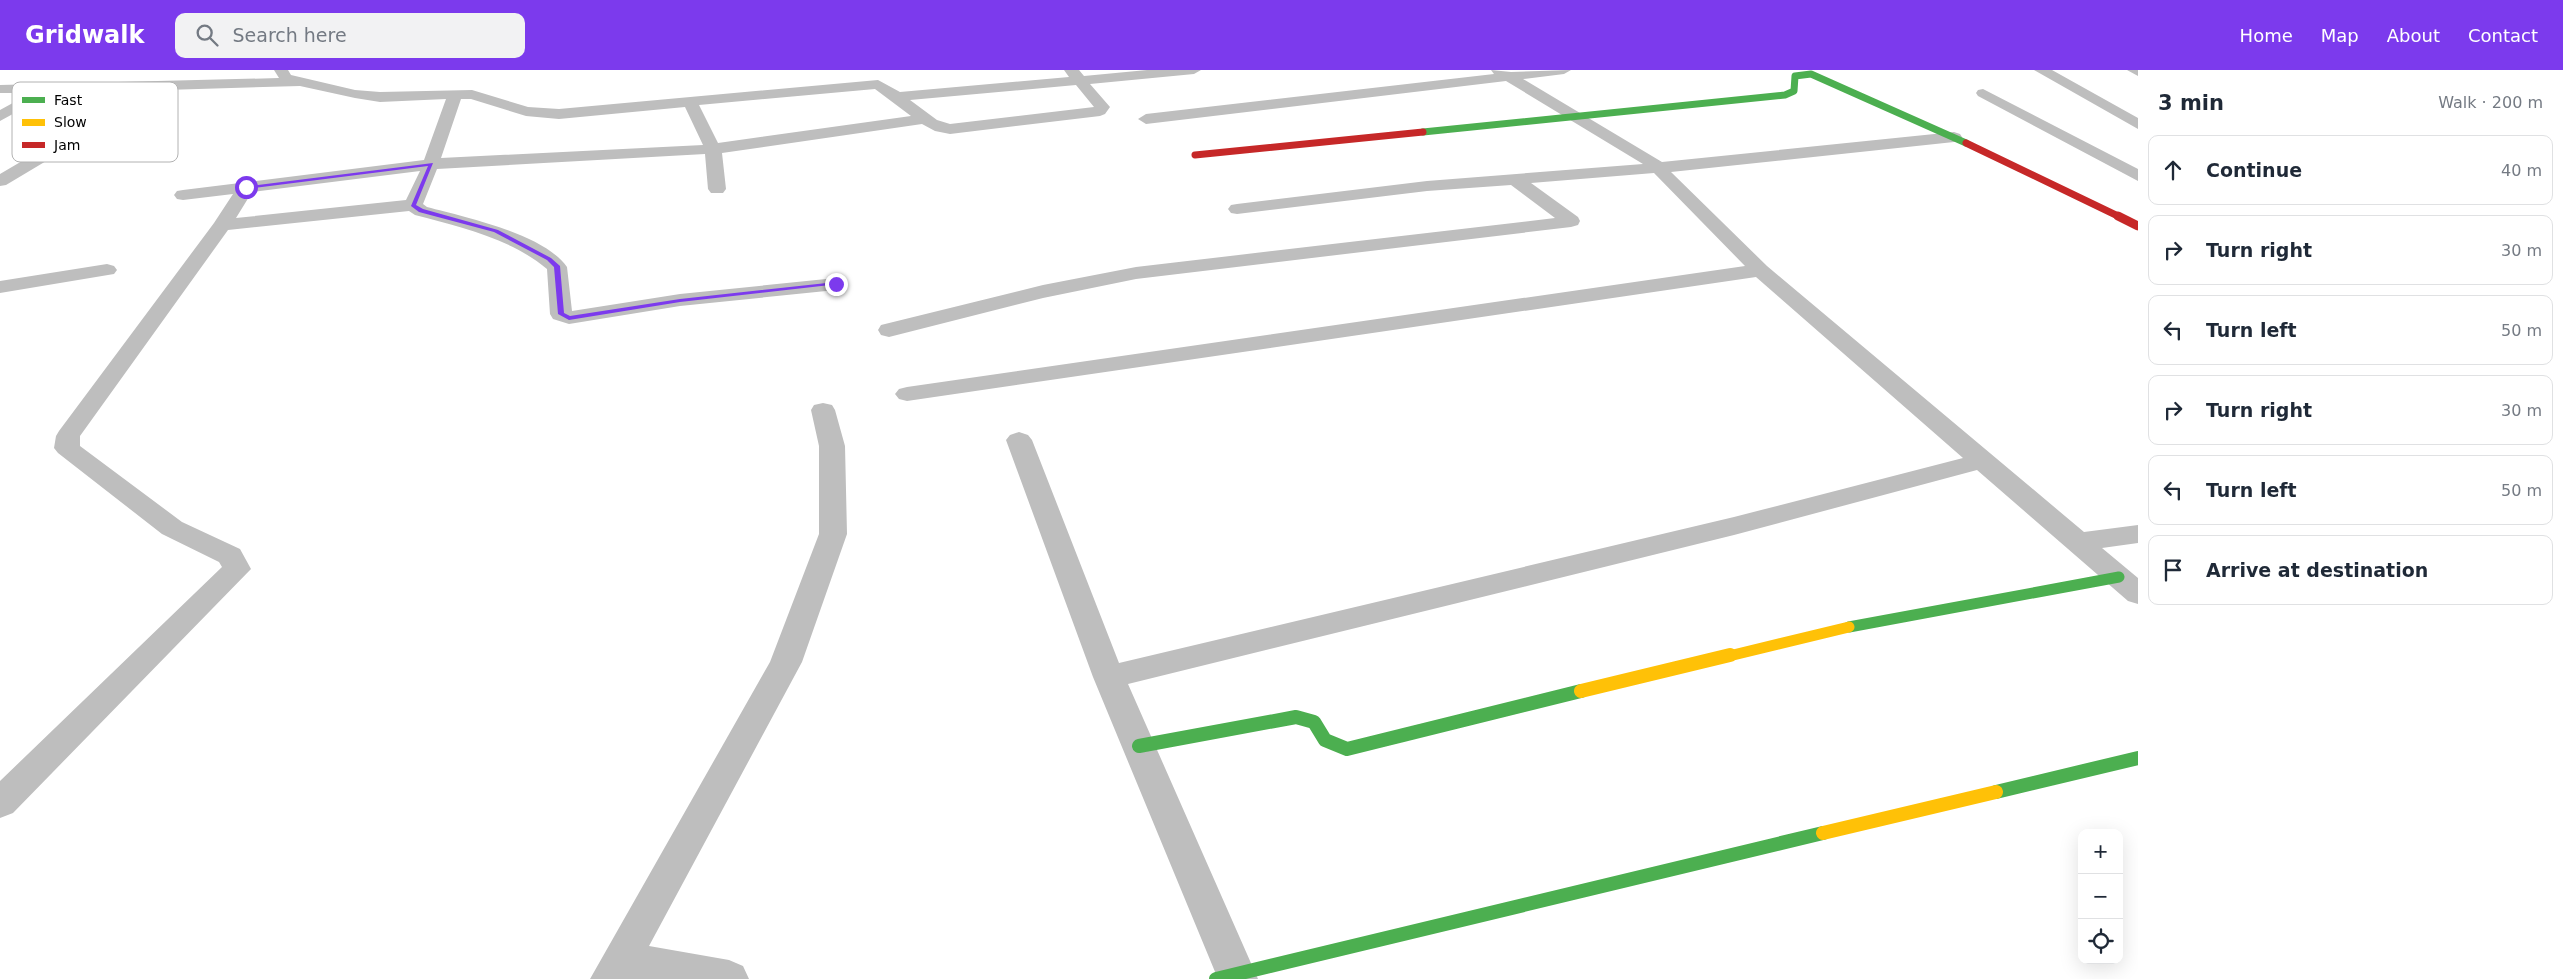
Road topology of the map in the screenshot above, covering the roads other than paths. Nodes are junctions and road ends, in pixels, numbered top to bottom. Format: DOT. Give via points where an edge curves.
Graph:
graph roads {
  1 [pos="281,70"];
  2 [pos="871,70"];
  3 [pos="1194,70"];
  4 [pos="1564,70"];
  5 [pos="2040,70"];
  6 [pos="2134,70"];
  7 [pos="2138,72"];
  8 [pos="1502,74"];
  9 [pos="1076,76"];
  10 [pos="296,82"];
  11 [pos="878,84"];
  12 [pos="178,85"];
  13 [pos="1983,92"];
  14 [pos="456,93"];
  15 [pos="899,97"];
  16 [pos="690,102"];
  17 [pos="12,109"];
  18 [pos="0,116"];
  19 [pos="1577,117"];
  20 [pos="925,119"];
  21 [pos="1146,119"];
  22 [pos="2138,124"];
  23 [pos="1954,137"];
  24 [pos="713,149"];
  25 [pos="1195,155"];
  26 [pos="32,162"];
  27 [pos="431,164"];
  28 [pos="1657,168"];
  29 [pos="2138,176"];
  30 [pos="1514,179"];
  31 [pos="0,181"];
  32 [pos="246,187"];
  33 [pos="717,190"];
  34 [pos="184,195"];
  35 [pos="413,205"];
  36 [pos="1236,209"];
  37 [pos="222,224"];
  38 [pos="2138,226"];
  39 [pos="106,270"];
  40 [pos="1760,270"];
  41 [pos="836,284"];
  42 [pos="0,287"];
  43 [pos="889,330"];
  44 [pos="907,394"];
  45 [pos="823,410"];
  46 [pos="1019,440"];
  47 [pos="1981,461"];
  48 [pos="2138,534"];
  49 [pos="2078,542"];
  50 [pos="2119,576"];
  51 [pos="2138,594"];
  52 [pos="1109,677"];
  53 [pos="1139,746"];
  54 [pos="2138,758"];
  55 [pos="0,803"];
  56 [pos="616,969"];
  57 [pos="1230,978"];
  58 [pos="729,979"];
  1 -- 10 [label="street" via="286,78"];
  2 -- 11 [label="street"];
  3 -- 9 [label="street"];
  4 -- 8 [label="street"];
  5 -- 22 [label="street"];
  6 -- 7 [label="street"];
  8 -- 19 [label="street"];
  8 -- 21 [label="street"];
  9 -- 15 [label="street"];
  9 -- 20 [label="street" via="1102,107 1100,111 950,129 934,127"];
  10 -- 12 [label="street"];
  10 -- 14 [label="street" via="380,97"];
  11 -- 15 [label="street"];
  11 -- 16 [label="street"];
  13 -- 29 [label="street"];
  14 -- 16 [label="street" via="472,94 526,111 559,114"];
  14 -- 27 [label="street"];
  15 -- 20 [label="street"];
  16 -- 24 [label="street"];
  17 -- 18 [label="street"];
  19 -- 23 [label="street" via="1785,95 1794,90 1795,76 1811,74"];
  19 -- 25 [label="street"];
  19 -- 28 [label="street"];
  20 -- 24 [label="street"];
  23 -- 28 [label="street"];
  23 -- 38 [label="street"];
  24 -- 27 [label="street"];
  24 -- 33 [label="street"];
  26 -- 31 [label="street"];
  27 -- 32 [label="street"];
  27 -- 35 [label="street"];
  28 -- 30 [label="street"];
  28 -- 40 [label="street"];
  30 -- 36 [label="street"];
  30 -- 43 [label="street" via="1571,221 1478,235 1134,273"];
  32 -- 34 [label="street"];
  32 -- 37 [label="street"];
  35 -- 37 [label="street"];
  35 -- 41 [label="street" via="496,231 549,259 557,266 561,314 569,318 680,300"];
  37 -- 55 [label="street" via="68,436 66,448 172,528 230,556 237,569"];
  39 -- 42 [label="street"];
  40 -- 44 [label="street"];
  40 -- 47 [label="street"];
  45 -- 56 [label="street" via="832,446 833,534 786,662"];
  46 -- 52 [label="street"];
  47 -- 49 [label="street"];
  47 -- 52 [label="street" via="1734,526"];
  48 -- 49 [label="street"];
  49 -- 50 [label="street"];
  50 -- 51 [label="street"];
  50 -- 53 [label="street" via="1817,633 1347,750 1325,740 1314,722 1296,717"];
  52 -- 53 [label="street"];
  53 -- 57 [label="street"];
  54 -- 57 [label="street"];
  56 -- 58 [label="street"];
}
